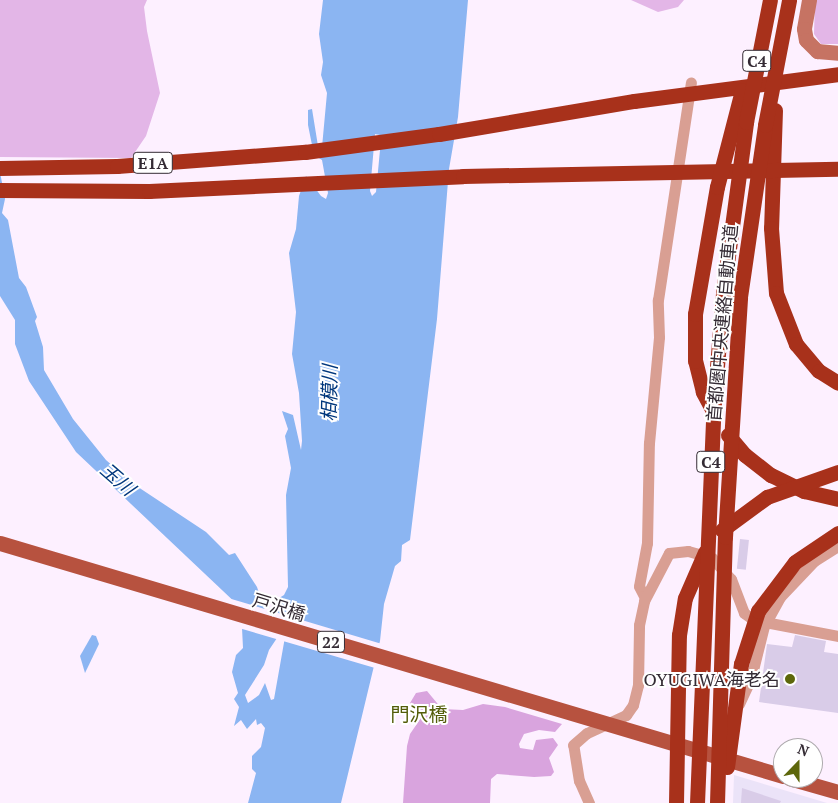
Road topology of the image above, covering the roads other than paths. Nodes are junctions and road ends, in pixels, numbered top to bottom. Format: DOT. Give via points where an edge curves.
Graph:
graph roads {
  1 [pos="764,0"];
  2 [pos="770,0"];
  3 [pos="789,0"];
  4 [pos="809,0"];
  5 [pos="838,53"];
  6 [pos="778,54"];
  7 [pos="838,74"];
  8 [pos="691,82"];
  9 [pos="0,168"];
  10 [pos="838,169"];
  11 [pos="0,190"];
  12 [pos="838,383"];
  13 [pos="838,472"];
  14 [pos="838,499"];
  15 [pos="838,533"];
  16 [pos="0,543"];
  17 [pos="838,546"];
  18 [pos="645,598"];
  19 [pos="766,623"];
  20 [pos="838,636"];
  21 [pos="726,759"];
  22 [pos="773,773"];
  23 [pos="823,788"];
  24 [pos="838,792"];
  25 [pos="589,803"];
  26 [pos="676,803"];
  27 [pos="696,803"];
  28 [pos="718,803"];
  29 [pos="724,803"];
  1 -- 14 [label="highway" via="704,252 695,314 695,360 711,408 745,455 786,483"];
  2 -- 27 [label="highway, 首都圏中央連絡自動車道 / C4" via="746,122 723,294 713,422"];
  3 -- 6 [label="highway, 首都圏中央連絡自動車道 / C4"];
  4 -- 5 [label="street" via="804,29 806,40 817,52"];
  6 -- 12 [label="highway" via="771,228 776,293 796,344 819,370"];
  6 -- 28 [label="highway, 首都圏中央連絡自動車道 / C4" via="754,194 736,343 725,537"];
  7 -- 9 [label="highway, E1A" via="305,152 117,166"];
  8 -- 18 [label="street" via="658,300 659,337 649,443 647,543 639,586"];
  10 -- 11 [label="highway, E1A" via="463,176 149,191"];
  13 -- 26 [label="highway" via="786,489 750,506 721,531 699,562 685,598 679,634"];
  15 -- 29 [label="highway" via="812,549 782,576 750,629 741,664"];
  16 -- 21 [label="main road, 戸沢橋 / 22"];
  17 -- 19 [label="street" via="796,578"];
  18 -- 19 [label="street" via="669,553 688,551 712,558 722,567 731,579 744,613"];
  18 -- 25 [label="street" via="639,625 638,685 633,705 626,714 587,733 573,745 579,781"];
  19 -- 20 [label="street"];
  19 -- 21 [label="street" via="751,678 740,699"];
  21 -- 22 [label="main road, 22"];
  21 -- 28 [label="street"];
  23 -- 24 [label="main road"];
}
